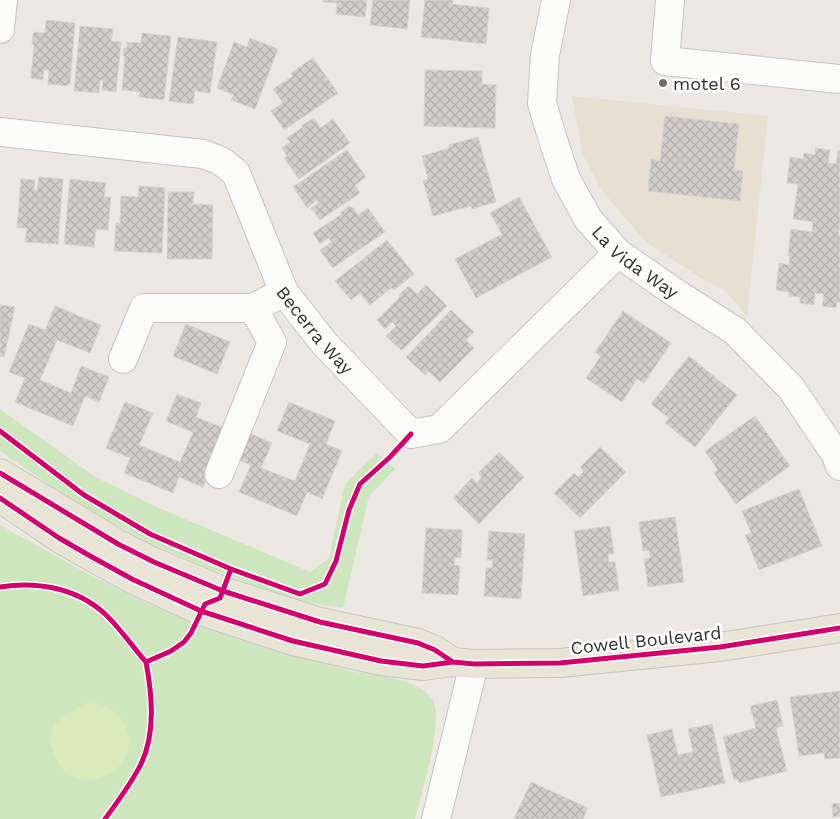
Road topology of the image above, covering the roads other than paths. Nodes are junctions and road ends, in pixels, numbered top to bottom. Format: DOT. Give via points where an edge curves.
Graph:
graph roads {
  1 [pos="3,0"];
  2 [pos="556,0"];
  3 [pos="670,0"];
  4 [pos="0,29"];
  5 [pos="840,79"];
  6 [pos="0,132"];
  7 [pos="618,253"];
  8 [pos="284,292"];
  9 [pos="253,308"];
  10 [pos="123,359"];
  11 [pos="839,458"];
  12 [pos="0,473"];
  13 [pos="219,474"];
  14 [pos="0,498"];
  15 [pos="840,628"];
  16 [pos="463,663"];
  17 [pos="436,819"];
  1 -- 4 [label="street"];
  2 -- 7 [label="street, La Vida Way" via="545,55 542,103 566,179 588,219"];
  3 -- 5 [label="street" via="665,61"];
  6 -- 8 [label="street, Becerra Way" via="203,154 221,161 236,173"];
  7 -- 8 [label="street, Becerra Way" via="438,429 411,434 324,343"];
  7 -- 11 [label="street, La Vida Way" via="735,331 791,388"];
  8 -- 9 [label="street"];
  9 -- 10 [label="street" via="144,308"];
  9 -- 13 [label="street" via="272,342"];
  12 -- 16 [label="main road" via="118,544 223,591 320,622 418,643"];
  14 -- 16 [label="main road, Cowell Boulevard" via="92,557 201,611 293,641 381,661 423,666"];
  15 -- 16 [label="main road, Cowell Boulevard" via="720,647 560,663"];
  16 -- 17 [label="street"];
}
